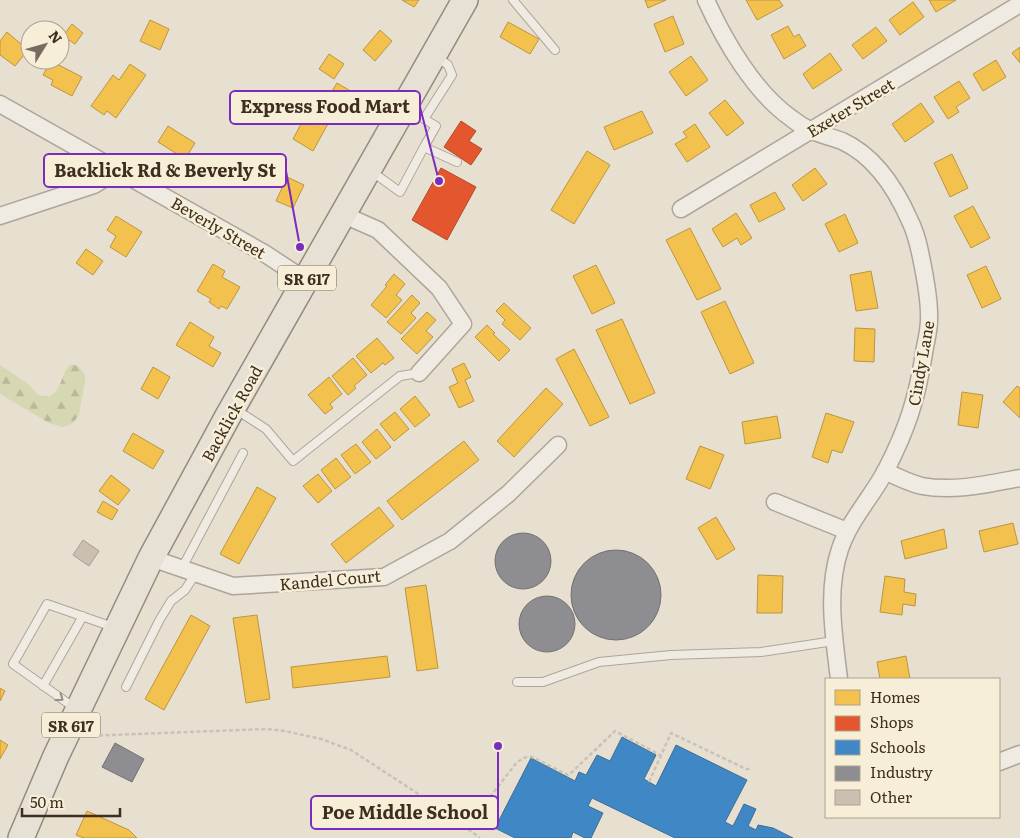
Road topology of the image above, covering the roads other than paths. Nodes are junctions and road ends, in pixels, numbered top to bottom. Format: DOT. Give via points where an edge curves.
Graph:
graph roads {
  1 [pos="465,0"];
  2 [pos="513,0"];
  3 [pos="706,0"];
  4 [pos="1020,4"];
  5 [pos="555,50"];
  6 [pos="0,104"];
  7 [pos="414,113"];
  8 [pos="811,131"];
  9 [pos="424,147"];
  10 [pos="457,162"];
  11 [pos="115,168"];
  12 [pos="369,170"];
  13 [pos="681,209"];
  14 [pos="344,215"];
  15 [pos="0,216"];
  16 [pos="305,280"];
  17 [pos="419,373"];
  18 [pos="233,408"];
  19 [pos="558,445"];
  20 [pos="243,453"];
  21 [pos="885,471"];
  22 [pos="1020,478"];
  23 [pos="775,502"];
  24 [pos="847,531"];
  25 [pos="151,558"];
  26 [pos="189,571"];
  27 [pos="83,616"];
  28 [pos="117,628"];
  29 [pos="834,641"];
  30 [pos="839,678"];
  31 [pos="517,682"];
  32 [pos="43,686"];
  33 [pos="126,687"];
  34 [pos="78,711"];
  35 [pos="1020,754"];
  36 [pos="1000,762"];
  37 [pos="20,838"];
  1 -- 7 [label="main road, Backlick Road / SR 617" via="434,54"];
  2 -- 5 [label="lane"];
  3 -- 8 [label="street, Cindy Lane" via="744,68 780,110"];
  4 -- 8 [label="street, Exeter Street"];
  6 -- 11 [label="street, Beverly Street"];
  7 -- 9 [label="lane" via="436,126"];
  7 -- 12 [label="main road, Backlick Road / SR 617"];
  8 -- 13 [label="street, Exeter Street"];
  8 -- 21 [label="street, Cindy Lane" via="841,141 868,158 901,200 919,247 928,291 929,332 916,398 903,437"];
  9 -- 10 [label="lane"];
  9 -- 12 [label="lane" via="400,192"];
  11 -- 15 [label="street" via="94,185"];
  11 -- 16 [label="street, Beverly Street"];
  12 -- 14 [label="main road, Backlick Road / SR 617"];
  14 -- 16 [label="main road, Backlick Road / SR 617"];
  14 -- 17 [label="street" via="378,230 439,288 463,324"];
  16 -- 18 [label="main road, Backlick Road / SR 617"];
  17 -- 18 [label="lane" via="400,376 293,461 266,429"];
  18 -- 25 [label="main road, Backlick Road / SR 617"];
  19 -- 26 [label="street, Kandel Court" via="508,494 450,541 384,577 234,586"];
  20 -- 26 [label="lane"];
  21 -- 22 [label="street" via="913,484 940,488 974,487"];
  21 -- 24 [label="street, Cindy Lane"];
  23 -- 24 [label="street"];
  24 -- 29 [label="street, Cindy Lane" via="840,550 833,594"];
  25 -- 26 [label="street, Kandel Court"];
  25 -- 28 [label="main road, Backlick Road / SR 617"];
  26 -- 33 [label="lane" via="185,590 171,601"];
  27 -- 28 [label="lane"];
  27 -- 32 [label="lane"];
  27 -- 32 [label="lane" via="47,604 13,664"];
  28 -- 34 [label="main road, Backlick Road / SR 617"];
  29 -- 30 [label="street, Cindy Lane"];
  29 -- 31 [label="lane" via="760,652 671,654 599,662 543,682"];
  32 -- 34 [label="lane, one-way"];
  34 -- 37 [label="main road, Backlick Road / SR 617"];
  35 -- 36 [label="street"];
}
